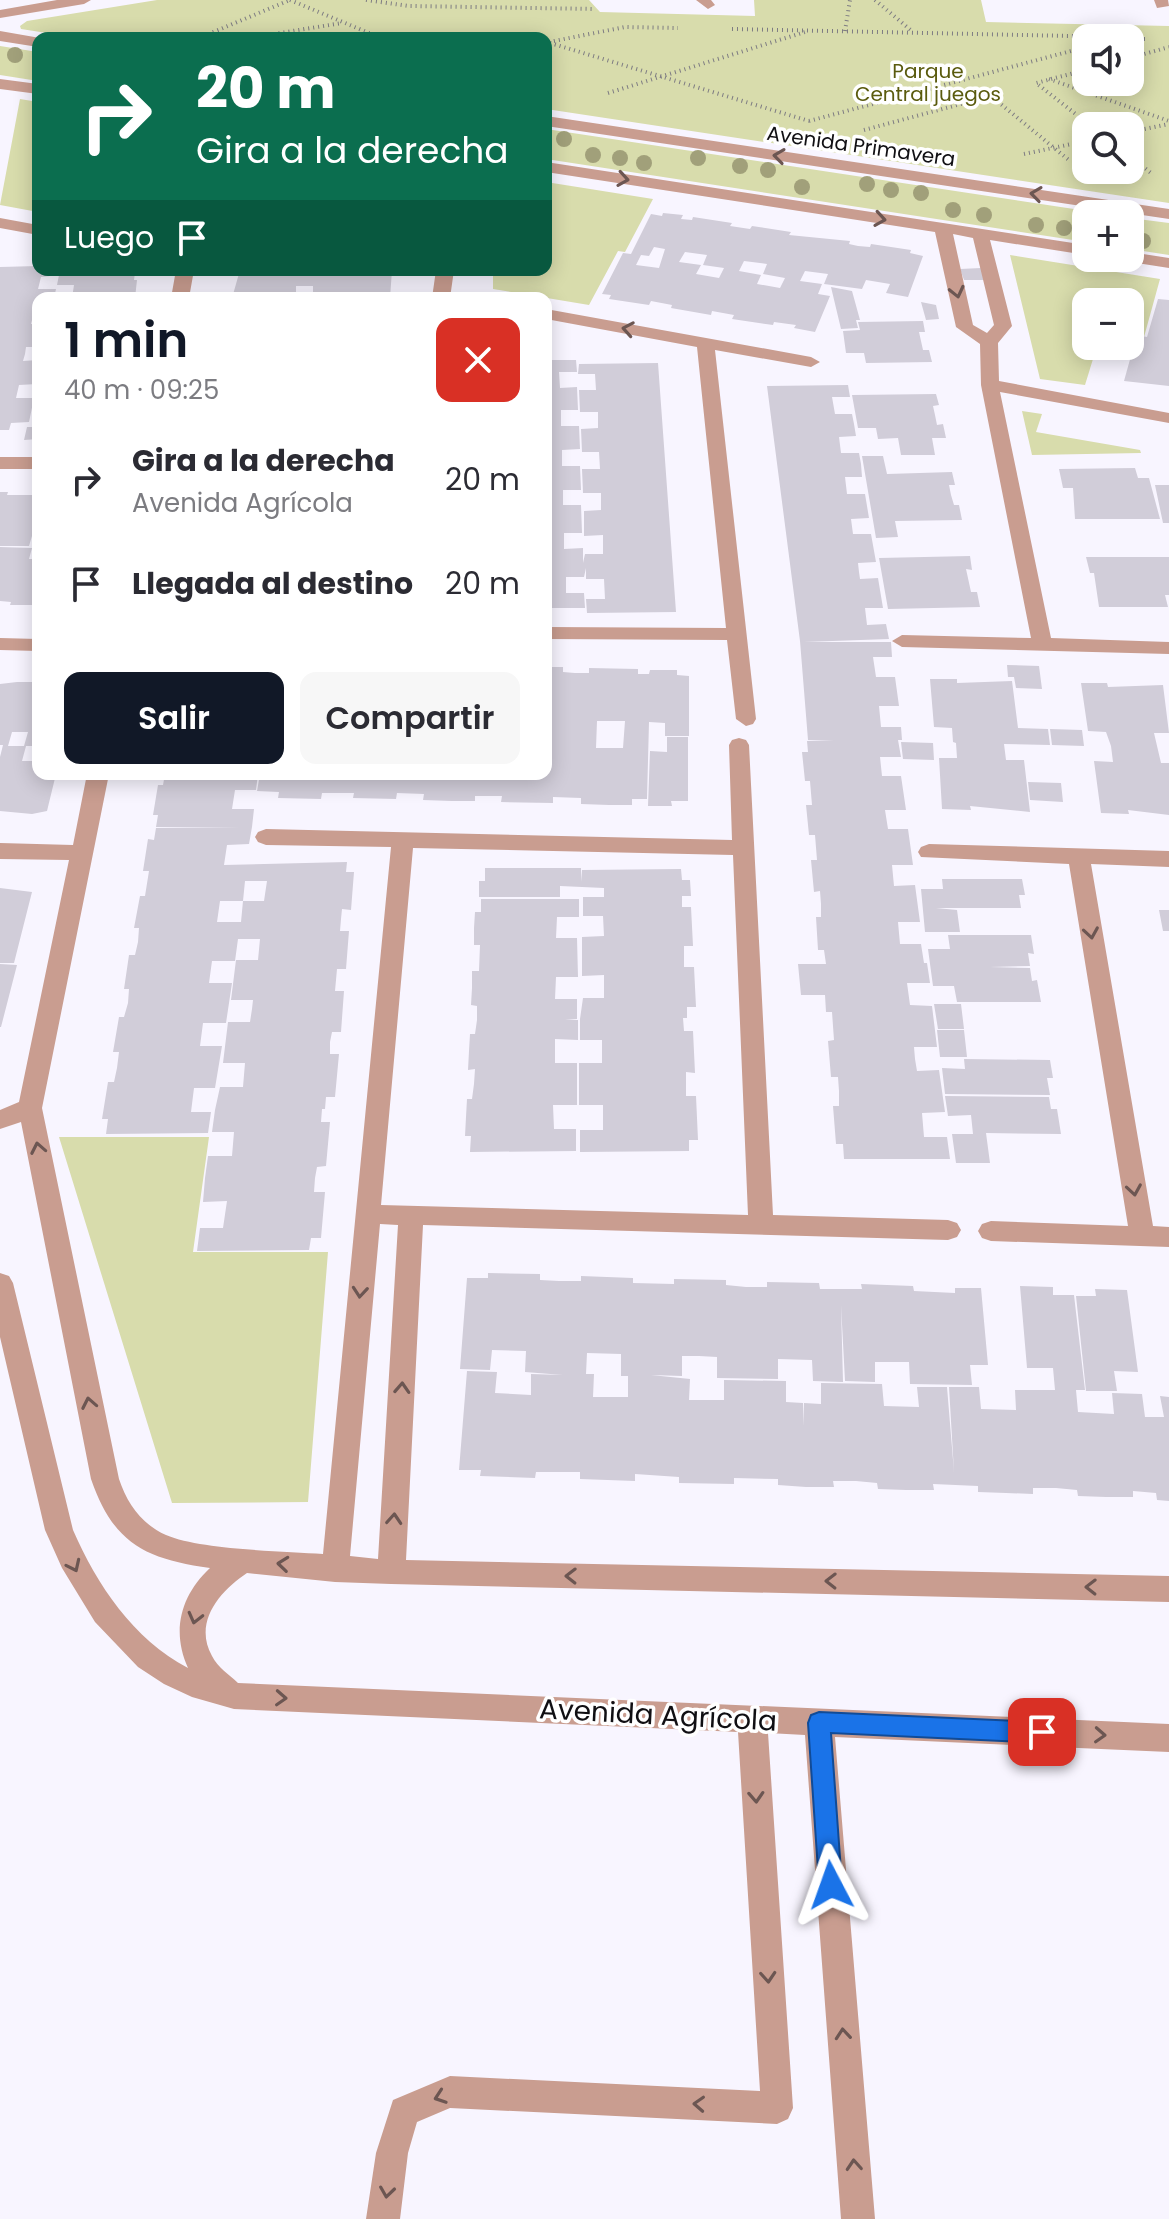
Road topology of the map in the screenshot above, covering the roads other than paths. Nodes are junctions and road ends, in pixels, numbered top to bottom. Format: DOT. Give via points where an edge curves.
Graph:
graph roads {
  1 [pos="84,0"];
  2 [pos="0,14"];
  3 [pos="0,36"];
  4 [pos="32,41"];
  5 [pos="2,89"];
  6 [pos="32,89"];
  7 [pos="552,122"];
  8 [pos="552,168"];
  9 [pos="1169,214"];
  10 [pos="0,223"];
  11 [pos="32,229"];
  12 [pos="943,229"];
  13 [pos="980,234"];
  14 [pos="1072,248"];
  15 [pos="1144,259"];
  16 [pos="1169,263"];
  17 [pos="552,315"];
  18 [pos="989,342"];
  19 [pos="705,343"];
  20 [pos="811,362"];
  21 [pos="990,385"];
  22 [pos="1169,418"];
  23 [pos="0,463"];
  24 [pos="32,463"];
  25 [pos="552,633"];
  26 [pos="736,634"];
  27 [pos="902,641"];
  28 [pos="0,644"];
  29 [pos="32,645"];
  30 [pos="1042,645"];
  31 [pos="1169,648"];
  32 [pos="746,719"];
  33 [pos="739,745"];
  34 [pos="97,780"];
  35 [pos="266,837"];
  36 [pos="403,840"];
  37 [pos="743,848"];
  38 [pos="0,851"];
  39 [pos="929,852"];
  40 [pos="82,853"];
  41 [pos="1079,856"];
  42 [pos="1169,859"];
  43 [pos="30,1108"];
  44 [pos="0,1120"];
  45 [pos="366,1214"];
  46 [pos="411,1215"];
  47 [pos="761,1225"];
  48 [pos="948,1230"];
  49 [pos="991,1231"];
  50 [pos="1142,1236"];
  51 [pos="1169,1237"];
  52 [pos="0,1283"];
  53 [pos="243,1560"];
  54 [pos="335,1570"];
  55 [pos="391,1572"];
  56 [pos="1169,1589"];
  57 [pos="234,1696"];
  58 [pos="752,1719"];
  59 [pos="819,1723"];
  60 [pos="1169,1738"];
  61 [pos="383,2219"];
  62 [pos="858,2219"];
  1 -- 2 [label="street"];
  3 -- 4 [label="street"];
  5 -- 6 [label="street"];
  9 -- 7 [label="street, Avenida Primavera, one-way"];
  8 -- 12 [label="street, one-way"];
  10 -- 11 [label="street"];
  12 -- 13 [label="street"];
  12 -- 18 [label="street, one-way" via="965,327"];
  13 -- 14 [label="street"];
  13 -- 18 [label="street" via="1003,326"];
  15 -- 16 [label="street"];
  19 -- 17 [label="street, one-way"];
  18 -- 21 [label="street"];
  19 -- 20 [label="street"];
  19 -- 26 [label="street"];
  21 -- 22 [label="street"];
  21 -- 30 [label="street"];
  23 -- 24 [label="street"];
  25 -- 26 [label="street"];
  26 -- 32 [label="street"];
  27 -- 30 [label="street"];
  28 -- 29 [label="street"];
  30 -- 31 [label="street"];
  33 -- 37 [label="street"];
  34 -- 40 [label="street"];
  35 -- 36 [label="street"];
  36 -- 37 [label="street"];
  36 -- 45 [label="street"];
  37 -- 47 [label="street"];
  38 -- 40 [label="street"];
  39 -- 41 [label="street"];
  40 -- 43 [label="street"];
  41 -- 42 [label="street"];
  41 -- 50 [label="street, one-way"];
  43 -- 44 [label="street"];
  53 -- 43 [label="street, one-way" via="159,1545 133,1528 114,1506"];
  45 -- 46 [label="street"];
  45 -- 54 [label="street, one-way"];
  46 -- 47 [label="street"];
  55 -- 46 [label="street, one-way"];
  47 -- 48 [label="street"];
  49 -- 50 [label="street"];
  50 -- 51 [label="street"];
  52 -- 57 [label="street, Avenida Agrícola, one-way" via="59,1530 74,1567 94,1602 154,1663 193,1686"];
  54 -- 53 [label="street, one-way"];
  53 -- 57 [label="street, one-way" via="216,1580 200,1600 191,1624 199,1667"];
  54 -- 55 [label="street"];
  56 -- 55 [label="street, one-way"];
  57 -- 58 [label="street, Avenida Agrícola, one-way"];
  58 -- 59 [label="street, Avenida Agrícola"];
  58 -- 61 [label="street, one-way" via="777,2108 450,2092 404,2111"];
  59 -- 60 [label="street, Avenida Agrícola, one-way"];
  62 -- 59 [label="street, one-way"];
}
